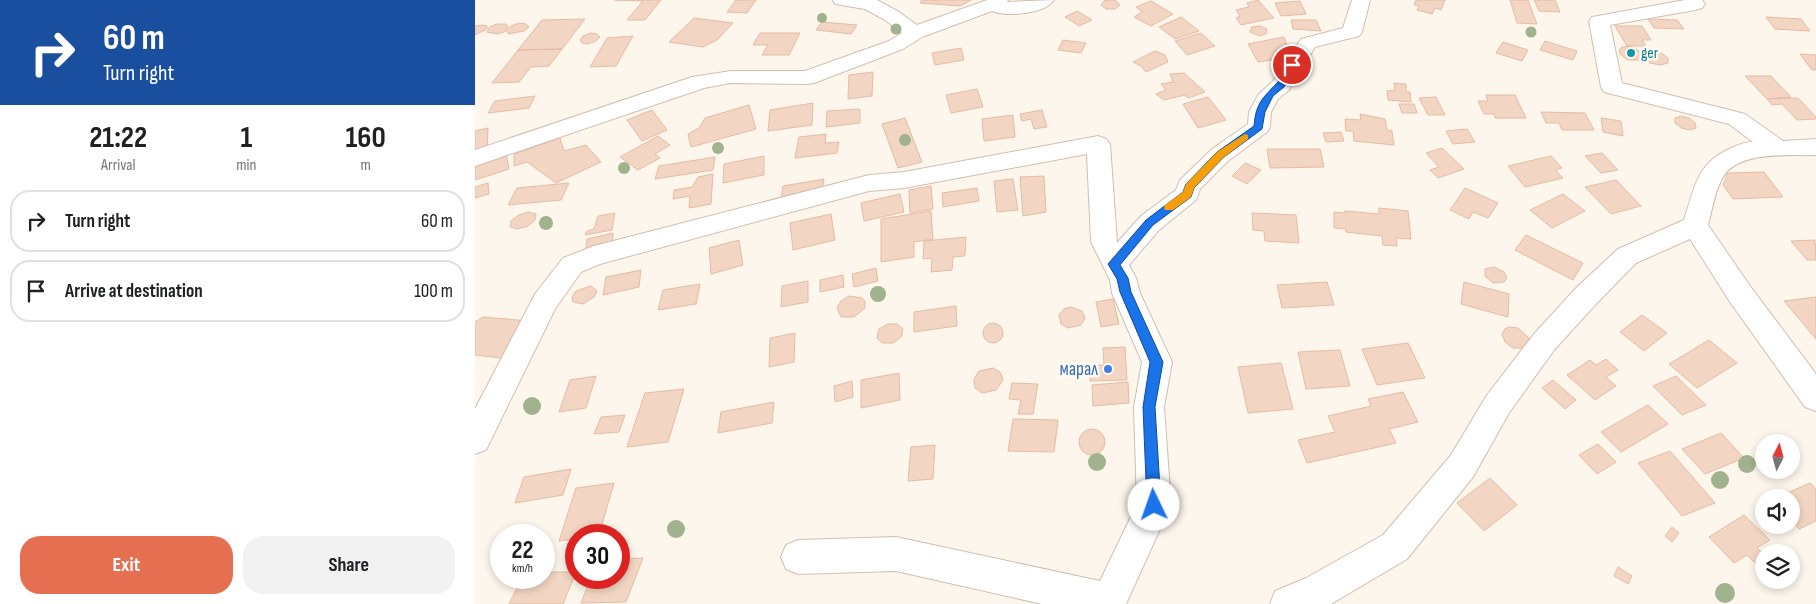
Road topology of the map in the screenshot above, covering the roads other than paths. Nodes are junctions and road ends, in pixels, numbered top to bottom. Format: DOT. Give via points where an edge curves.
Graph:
graph roads {
  1 [pos="842,0"];
  2 [pos="1045,0"];
  3 [pos="1361,0"];
  4 [pos="998,2"];
  5 [pos="1695,4"];
  6 [pos="915,34"];
  7 [pos="1816,147"];
  8 [pos="1777,148"];
  9 [pos="475,158"];
  10 [pos="1695,226"];
  11 [pos="1114,264"];
  12 [pos="1816,398"];
  13 [pos="475,440"];
  14 [pos="798,557"];
  15 [pos="1310,600"];
  16 [pos="1109,603"];
  1 -- 6 [label="street" via="870,4"];
  2 -- 4 [label="street" via="1025,8 999,8"];
  3 -- 11 [label="street" via="1352,32 1308,43 1281,85 1269,95 1260,112 1259,127 1220,155 1189,186 1187,194 1149,223"];
  4 -- 6 [label="street"];
  5 -- 8 [label="street" via="1599,22 1612,86 1737,119"];
  6 -- 9 [label="street" via="896,45 807,78 731,78 700,82"];
  7 -- 8 [label="street"];
  8 -- 10 [label="street" via="1747,150 1725,161 1710,176"];
  10 -- 12 [label="street"];
  10 -- 15 [label="street" via="1627,256 1544,342 1498,404 1462,466 1395,547"];
  11 -- 13 [label="street" via="1104,242 1098,144 904,180 869,183 594,256 572,265 545,302"];
  11 -- 16 [label="street" via="1123,278 1157,362 1149,407 1154,505"];
  14 -- 16 [label="street" via="896,554"];
}
